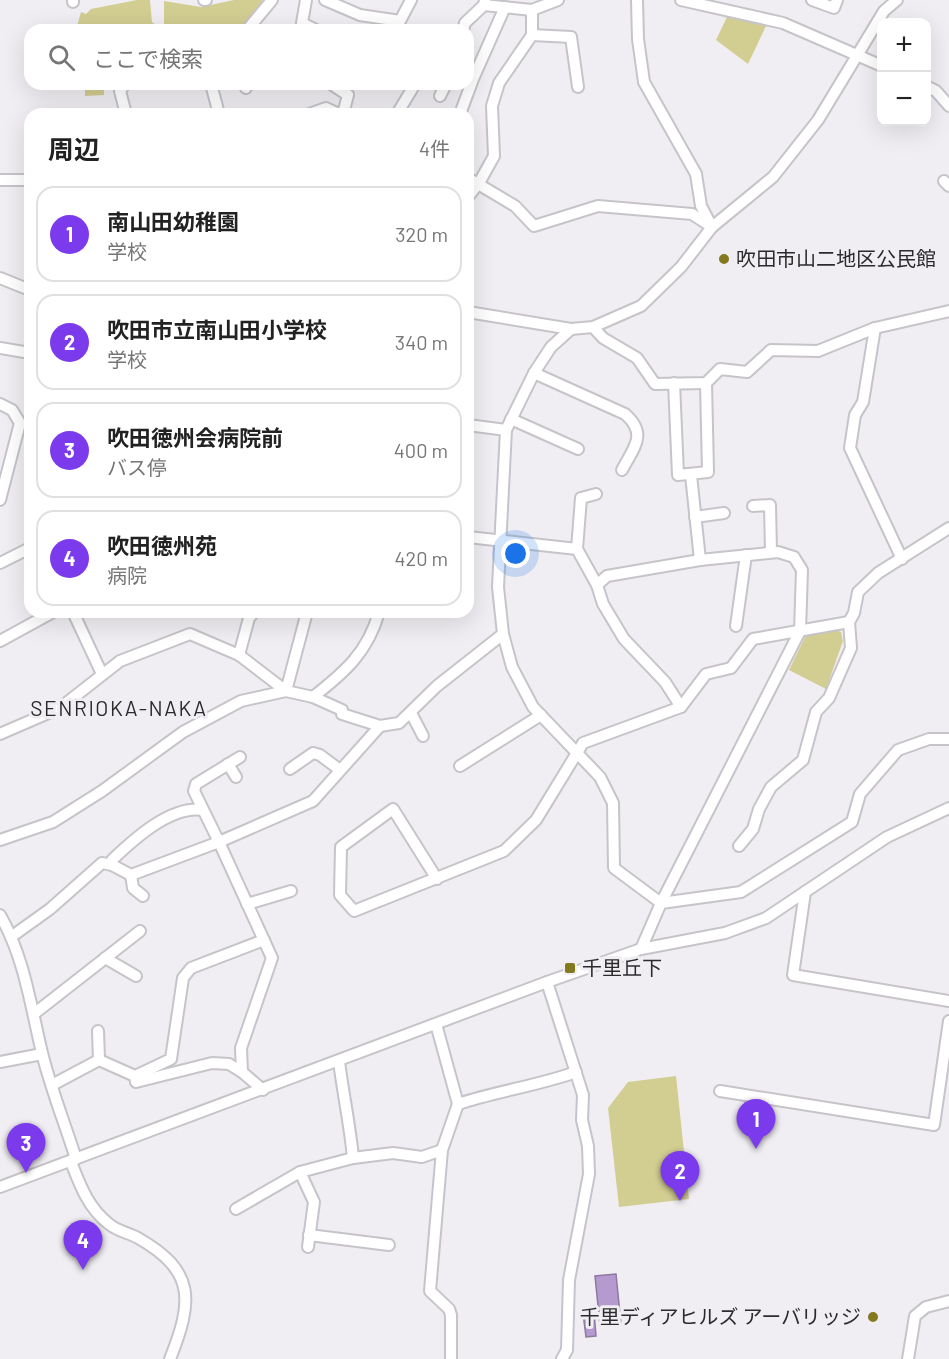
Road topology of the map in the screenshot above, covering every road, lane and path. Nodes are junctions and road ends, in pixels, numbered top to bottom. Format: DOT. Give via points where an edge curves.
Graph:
graph roads {
  1 [pos="272,0"];
  2 [pos="306,0"];
  3 [pos="325,0"];
  4 [pos="411,0"];
  5 [pos="558,0"];
  6 [pos="637,0"];
  7 [pos="681,0"];
  8 [pos="812,0"];
  9 [pos="837,0"];
  10 [pos="897,0"];
  11 [pos="484,2"];
  12 [pos="505,8"];
  13 [pos="532,10"];
  14 [pos="252,24"];
  15 [pos="304,24"];
  16 [pos="465,24"];
  17 [pos="532,35"];
  18 [pos="856,56"];
  19 [pos="877,64"];
  20 [pos="474,77"];
  21 [pos="578,87"];
  22 [pos="931,88"];
  23 [pos="121,90"];
  24 [pos="213,90"];
  25 [pos="340,90"];
  26 [pos="411,90"];
  27 [pos="443,90"];
  28 [pos="469,90"];
  29 [pos="440,96"];
  30 [pos="949,106"];
  31 [pos="124,108"];
  32 [pos="218,108"];
  33 [pos="343,108"];
  34 [pos="401,108"];
  35 [pos="462,108"];
  36 [pos="0,180"];
  37 [pos="24,180"];
  38 [pos="474,180"];
  39 [pos="480,183"];
  40 [pos="474,190"];
  41 [pos="712,227"];
  42 [pos="0,278"];
  43 [pos="24,288"];
  44 [pos="949,311"];
  45 [pos="474,313"];
  46 [pos="593,327"];
  47 [pos="875,328"];
  48 [pos="571,329"];
  49 [pos="0,348"];
  50 [pos="24,352"];
  51 [pos="534,373"];
  52 [pos="674,383"];
  53 [pos="706,383"];
  54 [pos="0,404"];
  55 [pos="511,419"];
  56 [pos="474,426"];
  57 [pos="506,430"];
  58 [pos="578,449"];
  59 [pos="622,470"];
  60 [pos="692,475"];
  61 [pos="596,494"];
  62 [pos="0,500"];
  63 [pos="753,506"];
  64 [pos="724,513"];
  65 [pos="695,517"];
  66 [pos="949,528"];
  67 [pos="474,538"];
  68 [pos="499,540"];
  69 [pos="577,549"];
  70 [pos="24,551"];
  71 [pos="771,552"];
  72 [pos="746,555"];
  73 [pos="902,559"];
  74 [pos="700,560"];
  75 [pos="0,562"];
  76 [pos="597,585"];
  77 [pos="42,618"];
  78 [pos="76,618"];
  79 [pos="249,618"];
  80 [pos="305,618"];
  81 [pos="378,618"];
  82 [pos="849,622"];
  83 [pos="736,626"];
  84 [pos="800,631"];
  85 [pos="503,634"];
  86 [pos="0,641"];
  87 [pos="239,655"];
  88 [pos="102,675"];
  89 [pos="286,691"];
  90 [pos="313,697"];
  91 [pos="681,707"];
  92 [pos="411,713"];
  93 [pos="541,715"];
  94 [pos="380,726"];
  95 [pos="0,734"];
  96 [pos="423,736"];
  97 [pos="949,739"];
  98 [pos="578,753"];
  99 [pos="240,757"];
  100 [pos="228,764"];
  101 [pos="460,766"];
  102 [pos="290,769"];
  103 [pos="340,771"];
  104 [pos="236,777"];
  105 [pos="949,808"];
  106 [pos="203,810"];
  107 [pos="0,840"];
  108 [pos="219,842"];
  109 [pos="739,846"];
  110 [pos="112,865"];
  111 [pos="132,875"];
  112 [pos="437,879"];
  113 [pos="291,891"];
  114 [pos="805,892"];
  115 [pos="143,896"];
  116 [pos="661,903"];
  117 [pos="248,904"];
  118 [pos="0,915"];
  119 [pos="11,937"];
  120 [pos="139,937"];
  121 [pos="264,940"];
  122 [pos="641,949"];
  123 [pos="105,958"];
  124 [pos="136,976"];
  125 [pos="547,982"];
  126 [pos="949,1001"];
  127 [pos="35,1013"];
  128 [pos="949,1021"];
  129 [pos="436,1024"];
  130 [pos="98,1030"];
  131 [pos="42,1054"];
  132 [pos="99,1060"];
  133 [pos="339,1061"];
  134 [pos="0,1062"];
  135 [pos="242,1072"];
  136 [pos="576,1072"];
  137 [pos="135,1076"];
  138 [pos="52,1084"];
  139 [pos="263,1090"];
  140 [pos="720,1091"];
  141 [pos="458,1104"];
  142 [pos="442,1150"];
  143 [pos="353,1158"];
  144 [pos="74,1160"];
  145 [pos="300,1172"];
  146 [pos="0,1187"];
  147 [pos="236,1209"];
  148 [pos="309,1235"];
  149 [pos="389,1245"];
  150 [pos="308,1247"];
  151 [pos="949,1301"];
  152 [pos="170,1359"];
  153 [pos="450,1359"];
  154 [pos="562,1359"];
  155 [pos="908,1359"];
  1 -- 14 [label="street"];
  2 -- 15 [label="street"];
  3 -- 4 [label="street" via="360,15 400,21"];
  5 -- 13 [label="street"];
  6 -- 41 [label="street" via="644,82 696,174 701,206"];
  7 -- 18 [label="street" via="783,23"];
  8 -- 9 [label="street" via="834,8"];
  10 -- 18 [label="street" via="884,11"];
  11 -- 12 [label="street"];
  11 -- 16 [label="street"];
  12 -- 13 [label="street"];
  12 -- 20 [label="street"];
  13 -- 17 [label="street"];
  17 -- 21 [label="street" via="571,37"];
  17 -- 39 [label="street" via="499,83 492,106 494,156"];
  18 -- 19 [label="street"];
  18 -- 41 [label="street" via="818,120 773,177"];
  22 -- 30 [label="street"];
  23 -- 31 [label="street"];
  24 -- 32 [label="street"];
  25 -- 33 [label="street" via="348,95"];
  26 -- 34 [label="street"];
  27 -- 29 [label="street"];
  28 -- 35 [label="street"];
  36 -- 37 [label="street"];
  38 -- 39 [label="street"];
  39 -- 40 [label="street"];
  39 -- 41 [label="street" via="515,206 534,226 598,206 692,214"];
  41 -- 46 [label="street" via="681,267 641,306"];
  42 -- 43 [label="street"];
  44 -- 47 [label="street"];
  45 -- 48 [label="street"];
  46 -- 48 [label="street"];
  46 -- 52 [label="street" via="603,338 637,358 655,384"];
  47 -- 53 [label="street" via="818,351 771,350 747,372 720,369"];
  47 -- 73 [label="street" via="863,402 855,415 850,448"];
  48 -- 51 [label="street" via="551,347"];
  49 -- 50 [label="street"];
  51 -- 55 [label="street"];
  51 -- 59 [label="street" via="625,414 636,423 639,438"];
  52 -- 53 [label="street"];
  52 -- 60 [label="street" via="678,475"];
  53 -- 60 [label="street" via="708,472"];
  54 -- 62 [label="street" via="12,410 20,423"];
  55 -- 57 [label="street"];
  55 -- 58 [label="street"];
  56 -- 57 [label="street"];
  57 -- 68 [label="street"];
  60 -- 65 [label="street"];
  61 -- 69 [label="street" via="581,498"];
  63 -- 71 [label="street" via="770,505"];
  64 -- 65 [label="street"];
  65 -- 74 [label="street"];
  66 -- 73 [label="street"];
  67 -- 68 [label="street"];
  68 -- 69 [label="street"];
  68 -- 85 [label="street"];
  69 -- 76 [label="street"];
  70 -- 75 [label="street"];
  71 -- 72 [label="street"];
  71 -- 84 [label="street" via="794,557 802,570"];
  72 -- 74 [label="street"];
  72 -- 83 [label="street"];
  73 -- 82 [label="street" via="878,573 858,592"];
  74 -- 76 [label="street" via="608,576"];
  76 -- 91 [label="street" via="603,604 624,639 665,682"];
  77 -- 86 [label="street"];
  78 -- 88 [label="street"];
  79 -- 87 [label="street"];
  80 -- 89 [label="street"];
  81 -- 90 [label="street" via="372,637 344,672"];
  82 -- 84 [label="street"];
  82 -- 109 [label="street" via="851,648 829,698 816,712 803,760 771,787 753,829"];
  84 -- 91 [label="street" via="753,639 731,668 706,674"];
  84 -- 116 [label="street"];
  85 -- 92 [label="street" via="437,686"];
  85 -- 93 [label="street" via="512,667"];
  87 -- 88 [label="street" via="190,634 120,661"];
  87 -- 89 [label="street"];
  88 -- 95 [label="street" via="60,708"];
  89 -- 90 [label="street"];
  89 -- 107 [label="street" via="241,701 183,732 53,822"];
  90 -- 94 [label="street" via="342,710 342,714"];
  91 -- 98 [label="street" via="583,743"];
  92 -- 94 [label="street" via="399,723"];
  92 -- 96 [label="street"];
  93 -- 98 [label="street"];
  93 -- 101 [label="street"];
  94 -- 103 [label="street"];
  97 -- 116 [label="street" via="929,739 898,750 860,794 852,822 741,892"];
  98 -- 112 [label="street" via="536,820 504,851"];
  98 -- 116 [label="street" via="600,777 613,803 614,868"];
  99 -- 100 [label="street"];
  100 -- 104 [label="street"];
  100 -- 106 [label="street" via="192,781"];
  102 -- 103 [label="street" via="313,753"];
  103 -- 108 [label="street" via="313,801"];
  105 -- 114 [label="street" via="887,837"];
  106 -- 108 [label="street"];
  106 -- 110 [label="street" via="191,808 152,826 111,860"];
  108 -- 111 [label="street"];
  108 -- 117 [label="street"];
  110 -- 111 [label="street"];
  110 -- 119 [label="street" via="102,863"];
  111 -- 115 [label="street" via="133,888"];
  112 -- 112 [label="street" via="354,911 340,896 341,847 393,809"];
  113 -- 117 [label="street"];
  114 -- 122 [label="street" via="766,918 725,933"];
  114 -- 126 [label="street" via="793,975"];
  116 -- 122 [label="street"];
  117 -- 121 [label="street"];
  118 -- 119 [label="street"];
  119 -- 127 [label="street"];
  120 -- 123 [label="street"];
  121 -- 135 [label="street" via="272,958 241,1048"];
  121 -- 137 [label="street" via="191,968 183,978 171,1059"];
  122 -- 125 [label="street"];
  123 -- 124 [label="street"];
  123 -- 127 [label="street"];
  125 -- 129 [label="street"];
  125 -- 136 [label="street"];
  127 -- 131 [label="street"];
  128 -- 140 [label="street" via="934,1125"];
  129 -- 133 [label="street"];
  129 -- 141 [label="street"];
  130 -- 132 [label="street"];
  131 -- 134 [label="street"];
  131 -- 138 [label="street"];
  132 -- 137 [label="street"];
  132 -- 138 [label="street"];
  133 -- 139 [label="street"];
  133 -- 143 [label="street"];
  135 -- 137 [label="street" via="229,1064 212,1063 136,1082"];
  135 -- 139 [label="street"];
  136 -- 141 [label="street"];
  136 -- 154 [label="street" via="583,1095 589,1174 569,1280 567,1350"];
  138 -- 144 [label="street"];
  139 -- 144 [label="street"];
  141 -- 142 [label="street"];
  142 -- 143 [label="street" via="422,1157 393,1154"];
  142 -- 153 [label="street" via="430,1293 449,1308"];
  143 -- 145 [label="street"];
  144 -- 146 [label="street"];
  144 -- 152 [label="street" via="86,1200 109,1225 137,1237 167,1257 182,1275 185,1306"];
  145 -- 147 [label="street"];
  145 -- 148 [label="street" via="314,1202"];
  148 -- 149 [label="street" via="366,1248"];
  148 -- 150 [label="street"];
  151 -- 155 [label="street" via="926,1307 915,1316"];
}
